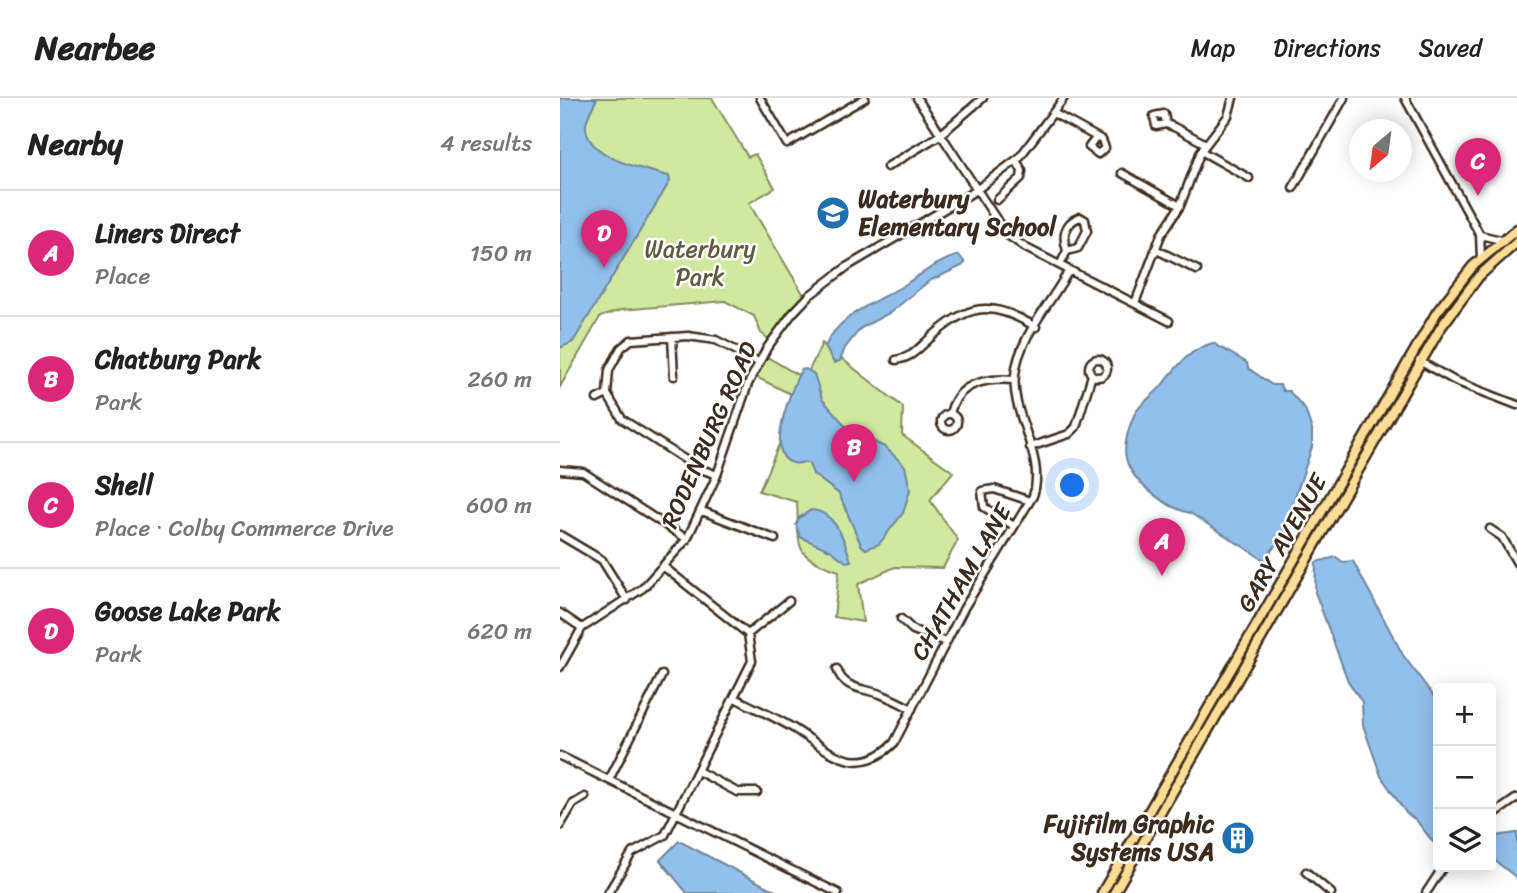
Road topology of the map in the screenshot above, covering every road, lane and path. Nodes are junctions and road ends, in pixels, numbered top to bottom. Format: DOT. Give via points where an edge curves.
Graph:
graph roads {
  1 [pos="760,98"];
  2 [pos="865,98"];
  3 [pos="917,98"];
  4 [pos="984,98"];
  5 [pos="1064,98"];
  6 [pos="1233,98"];
  7 [pos="1344,98"];
  8 [pos="1405,98"];
  9 [pos="1055,114"];
  10 [pos="1166,124"];
  11 [pos="940,135"];
  12 [pos="1096,138"];
  13 [pos="1206,144"];
  14 [pos="1201,151"];
  15 [pos="1016,160"];
  16 [pos="887,167"];
  17 [pos="1122,173"];
  18 [pos="1249,178"];
  19 [pos="1293,188"];
  20 [pos="975,191"];
  21 [pos="998,200"];
  22 [pos="1180,206"];
  23 [pos="1517,229"];
  24 [pos="1480,235"];
  25 [pos="1501,240"];
  26 [pos="1517,242"];
  27 [pos="1156,249"];
  28 [pos="1067,251"];
  29 [pos="1480,258"];
  30 [pos="1060,265"];
  31 [pos="1069,270"];
  32 [pos="1197,270"];
  33 [pos="1135,303"];
  34 [pos="1169,321"];
  35 [pos="1036,327"];
  36 [pos="672,337"];
  37 [pos="1411,356"];
  38 [pos="896,360"];
  39 [pos="758,362"];
  40 [pos="1420,362"];
  41 [pos="1093,375"];
  42 [pos="674,376"];
  43 [pos="1014,380"];
  44 [pos="607,394"];
  45 [pos="597,399"];
  46 [pos="1517,405"];
  47 [pos="950,414"];
  48 [pos="1030,447"];
  49 [pos="560,470"];
  50 [pos="717,475"];
  51 [pos="1030,501"];
  52 [pos="702,511"];
  53 [pos="1014,526"];
  54 [pos="1490,529"];
  55 [pos="560,535"];
  56 [pos="687,539"];
  57 [pos="775,540"];
  58 [pos="1517,563"];
  59 [pos="664,567"];
  60 [pos="627,600"];
  61 [pos="789,601"];
  62 [pos="560,613"];
  63 [pos="901,620"];
  64 [pos="582,628"];
  65 [pos="748,634"];
  66 [pos="946,642"];
  67 [pos="560,667"];
  68 [pos="837,669"];
  69 [pos="662,675"];
  70 [pos="735,698"];
  71 [pos="912,709"];
  72 [pos="560,756"];
  73 [pos="698,771"];
  74 [pos="609,780"];
  75 [pos="757,792"];
  76 [pos="586,797"];
  77 [pos="1517,798"];
  78 [pos="676,813"];
  79 [pos="1496,813"];
  80 [pos="560,826"];
  81 [pos="1306,872"];
  82 [pos="1440,872"];
  83 [pos="608,893"];
  84 [pos="838,893"];
  85 [pos="1102,893"];
  86 [pos="1114,893"];
  87 [pos="1331,893"];
  88 [pos="1426,893"];
  1 -- 2 [label="street" via="787,144"];
  3 -- 11 [label="street"];
  4 -- 11 [label="street"];
  5 -- 9 [label="street, RODENBURG ROAD"];
  6 -- 13 [label="street" via="1228,116"];
  7 -- 19 [label="street"];
  8 -- 24 [label="street"];
  9 -- 12 [label="street"];
  9 -- 15 [label="street, RODENBURG ROAD"];
  10 -- 13 [label="street"];
  11 -- 16 [label="street"];
  11 -- 20 [label="street"];
  13 -- 14 [label="street"];
  14 -- 18 [label="street"];
  14 -- 22 [label="street"];
  15 -- 20 [label="street, RODENBURG ROAD"];
  15 -- 21 [label="street" via="1021,178"];
  17 -- 22 [label="street"];
  20 -- 30 [label="street" via="1006,234"];
  20 -- 39 [label="street, RODENBURG ROAD" via="829,279 793,313"];
  22 -- 27 [label="street"];
  23 -- 25 [label="main road, GARY AVENUE"];
  24 -- 25 [label="street"];
  24 -- 29 [label="street"];
  25 -- 29 [label="main road, GARY AVENUE"];
  26 -- 40 [label="main road, GARY AVENUE" via="1460,298"];
  27 -- 32 [label="street"];
  27 -- 33 [label="street"];
  28 -- 28 [label="street" via="1063,236 1068,225 1080,217 1087,231 1078,248"];
  28 -- 30 [label="street"];
  29 -- 37 [label="main road, GARY AVENUE" via="1444,302"];
  30 -- 31 [label="street"];
  31 -- 33 [label="street"];
  31 -- 35 [label="street"];
  33 -- 34 [label="street"];
  35 -- 38 [label="street" via="999,309 976,309 951,319 909,358"];
  35 -- 43 [label="street" via="1020,354"];
  36 -- 39 [label="street" via="712,338"];
  36 -- 42 [label="street"];
  36 -- 44 [label="street" via="631,340 623,346 609,370"];
  37 -- 40 [label="street"];
  37 -- 85 [label="main road, GARY AVENUE"];
  39 -- 50 [label="street, RODENBURG ROAD"];
  40 -- 46 [label="street"];
  40 -- 86 [label="main road, GARY AVENUE"];
  41 -- 48 [label="street" via="1076,426"];
  43 -- 47 [label="street" via="990,378 970,386"];
  43 -- 48 [label="street, CHATHAM LANE"];
  44 -- 45 [label="street"];
  44 -- 50 [label="street" via="615,412 628,423 698,468"];
  48 -- 51 [label="street, CHATHAM LANE" via="1036,476"];
  49 -- 56 [label="street" via="583,472"];
  50 -- 52 [label="street, RODENBURG ROAD"];
  51 -- 53 [label="street, CHATHAM LANE"];
  51 -- 53 [label="street" via="994,489 982,491 984,507"];
  52 -- 56 [label="street, RODENBURG ROAD"];
  52 -- 57 [label="street"];
  53 -- 66 [label="street, CHATHAM LANE"];
  54 -- 58 [label="street" via="1502,537"];
  55 -- 60 [label="street" via="602,560"];
  56 -- 59 [label="street, RODENBURG ROAD"];
  59 -- 60 [label="street, RODENBURG ROAD"];
  59 -- 65 [label="street"];
  60 -- 64 [label="street, RODENBURG ROAD"];
  61 -- 65 [label="street"];
  62 -- 64 [label="street"];
  63 -- 66 [label="street" via="913,630"];
  64 -- 67 [label="street, RODENBURG ROAD"];
  65 -- 70 [label="street" via="752,660"];
  66 -- 71 [label="street, CHATHAM LANE"];
  68 -- 71 [label="street" via="849,685"];
  69 -- 74 [label="street"];
  70 -- 71 [label="street, CHATHAM LANE" via="791,726 835,757 854,761 889,748"];
  70 -- 73 [label="street"];
  72 -- 74 [label="street"];
  73 -- 75 [label="street" via="737,792"];
  73 -- 78 [label="street"];
  74 -- 78 [label="street"];
  76 -- 80 [label="street" via="573,804"];
  77 -- 79 [label="street"];
  78 -- 83 [label="street" via="661,839 632,853"];
  78 -- 84 [label="street"];
  81 -- 87 [label="street"];
  82 -- 88 [label="street"];
}
